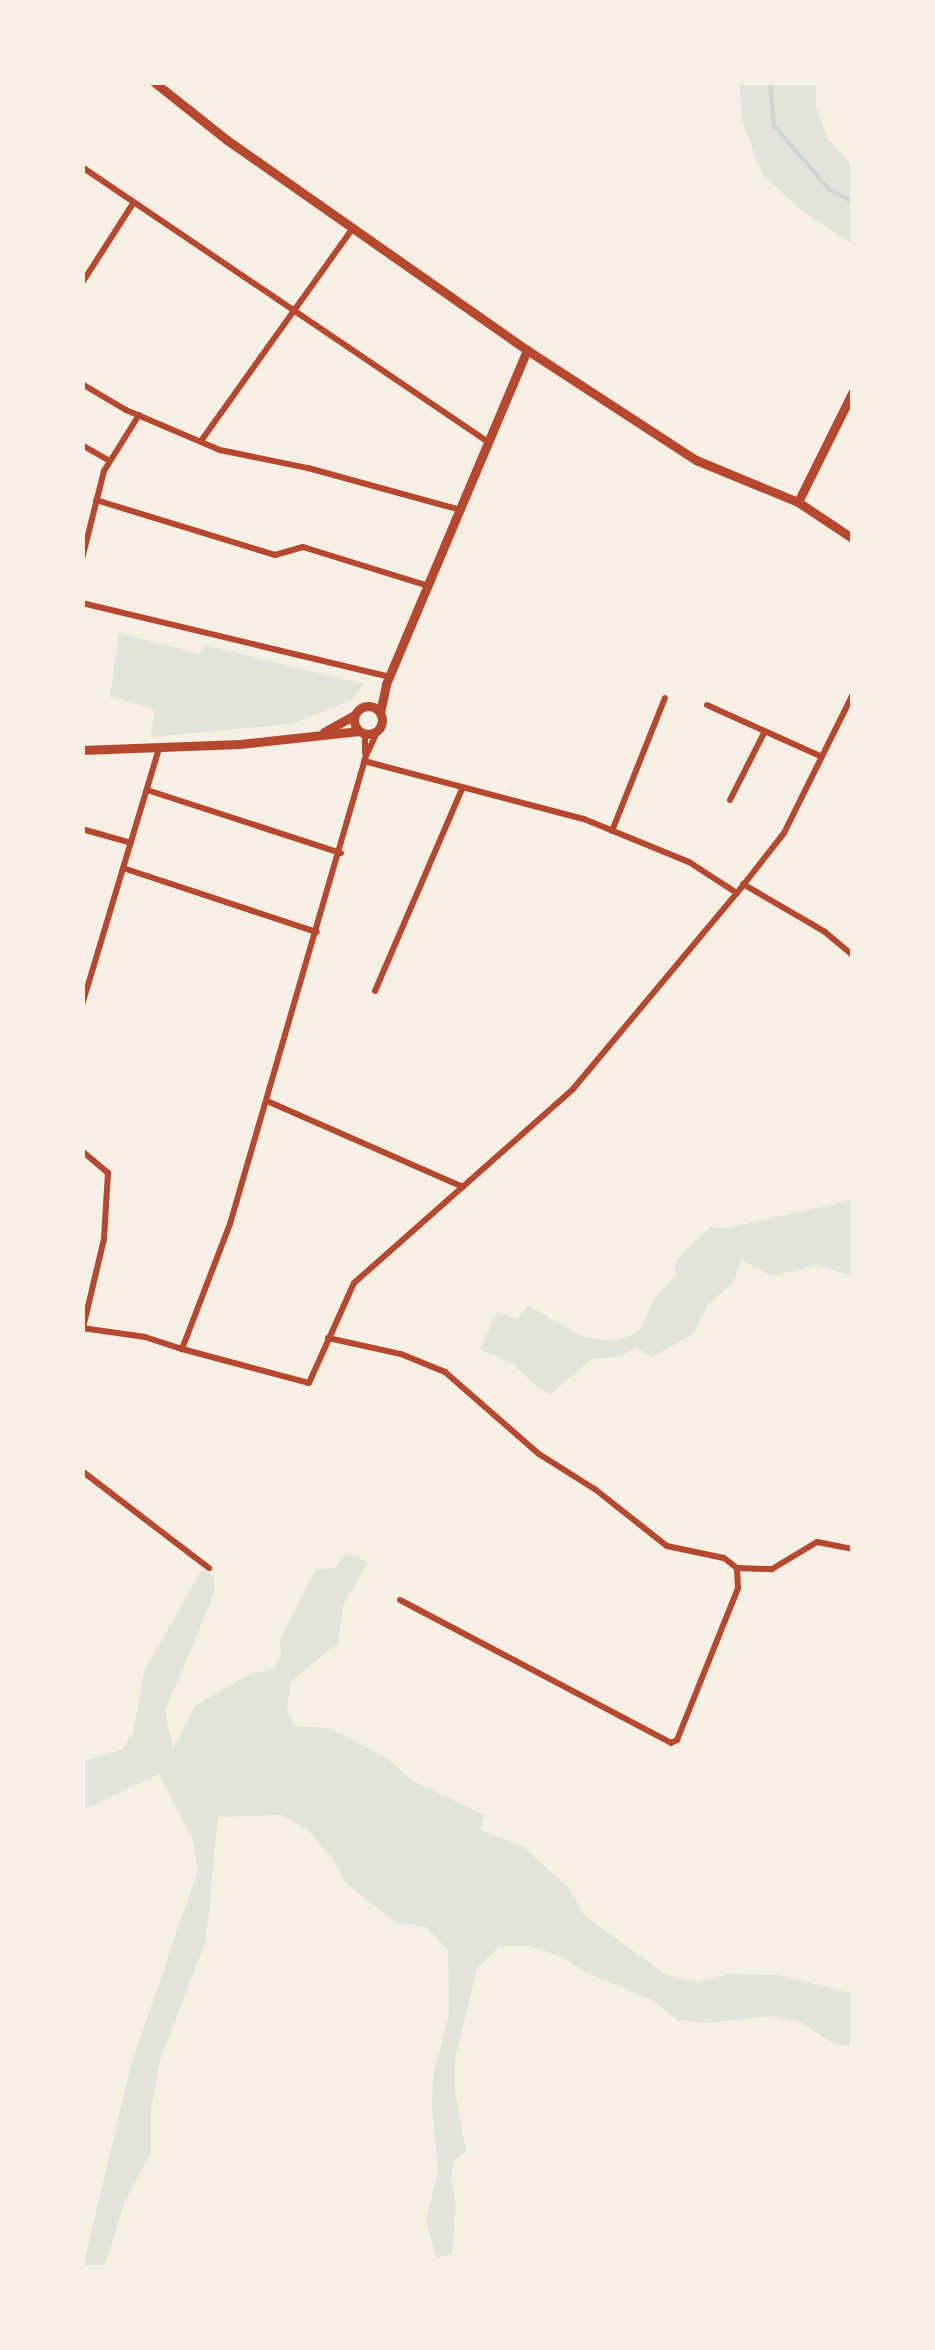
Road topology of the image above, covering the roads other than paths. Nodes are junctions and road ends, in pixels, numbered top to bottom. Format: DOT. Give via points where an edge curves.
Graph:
graph roads {
  1 [pos="154,82"];
  2 [pos="82,168"];
  3 [pos="134,202"];
  4 [pos="353,228"];
  5 [pos="82,283"];
  6 [pos="296,312"];
  7 [pos="527,350"];
  8 [pos="82,384"];
  9 [pos="852,393"];
  10 [pos="139,415"];
  11 [pos="201,442"];
  12 [pos="488,442"];
  13 [pos="82,445"];
  14 [pos="110,461"];
  15 [pos="96,500"];
  16 [pos="798,502"];
  17 [pos="460,510"];
  18 [pos="852,538"];
  19 [pos="82,559"];
  20 [pos="428,586"];
  21 [pos="82,604"];
  22 [pos="388,681"];
  23 [pos="852,696"];
  24 [pos="665,698"];
  25 [pos="707,705"];
  26 [pos="369,706"];
  27 [pos="380,713"];
  28 [pos="355,715"];
  29 [pos="378,730"];
  30 [pos="765,731"];
  31 [pos="362,732"];
  32 [pos="322,733"];
  33 [pos="159,748"];
  34 [pos="82,750"];
  35 [pos="822,757"];
  36 [pos="365,760"];
  37 [pos="462,789"];
  38 [pos="146,790"];
  39 [pos="730,800"];
  40 [pos="82,829"];
  41 [pos="612,830"];
  42 [pos="131,843"];
  43 [pos="341,853"];
  44 [pos="123,868"];
  45 [pos="744,884"];
  46 [pos="736,893"];
  47 [pos="317,932"];
  48 [pos="852,955"];
  49 [pos="375,992"];
  50 [pos="83,1002"];
  51 [pos="266,1101"];
  52 [pos="82,1152"];
  53 [pos="463,1187"];
  54 [pos="83,1328"];
  55 [pos="328,1338"];
  56 [pos="182,1349"];
  57 [pos="82,1472"];
  58 [pos="852,1549"];
  59 [pos="209,1568"];
  60 [pos="738,1568"];
  61 [pos="400,1600"];
  1 -- 4 [label="street"];
  2 -- 3 [label="street"];
  3 -- 5 [label="street"];
  3 -- 6 [label="street"];
  4 -- 6 [label="street"];
  4 -- 7 [label="street"];
  6 -- 11 [label="street"];
  6 -- 12 [label="street"];
  7 -- 12 [label="street"];
  7 -- 16 [label="street" via="696,460"];
  8 -- 10 [label="street"];
  9 -- 16 [label="street"];
  10 -- 11 [label="street"];
  10 -- 14 [label="street"];
  11 -- 17 [label="street"];
  12 -- 17 [label="street"];
  13 -- 14 [label="street"];
  14 -- 15 [label="street"];
  15 -- 19 [label="street"];
  15 -- 20 [label="street" via="276,555 303,547"];
  16 -- 18 [label="street"];
  17 -- 20 [label="street"];
  20 -- 22 [label="street"];
  21 -- 22 [label="street"];
  22 -- 26 [label="street"];
  22 -- 27 [label="street"];
  23 -- 35 [label="street"];
  24 -- 41 [label="street"];
  25 -- 30 [label="street"];
  26 -- 27 [label="street"];
  26 -- 28 [label="street"];
  27 -- 29 [label="street"];
  28 -- 31 [label="street"];
  28 -- 32 [label="street"];
  29 -- 31 [label="street"];
  29 -- 36 [label="street"];
  30 -- 35 [label="street"];
  30 -- 39 [label="street"];
  31 -- 32 [label="street"];
  31 -- 36 [label="street"];
  32 -- 33 [label="street"];
  33 -- 34 [label="street"];
  33 -- 38 [label="street"];
  35 -- 45 [label="street" via="784,833"];
  36 -- 37 [label="street"];
  36 -- 43 [label="street"];
  37 -- 41 [label="street"];
  37 -- 49 [label="street"];
  38 -- 42 [label="street"];
  38 -- 43 [label="street"];
  40 -- 42 [label="street"];
  41 -- 46 [label="street" via="689,862"];
  42 -- 44 [label="street"];
  43 -- 47 [label="street"];
  44 -- 47 [label="street"];
  44 -- 50 [label="street"];
  45 -- 46 [label="street"];
  45 -- 48 [label="street"];
  46 -- 53 [label="street" via="573,1089"];
  47 -- 51 [label="street"];
  51 -- 53 [label="street"];
  51 -- 56 [label="street" via="230,1224"];
  52 -- 54 [label="street" via="108,1174 104,1239"];
  53 -- 55 [label="street" via="354,1283"];
  54 -- 56 [label="street"];
  55 -- 56 [label="street" via="308,1383"];
  55 -- 60 [label="street" via="446,1372 539,1454 667,1546 724,1558"];
  57 -- 59 [label="street"];
  58 -- 60 [label="street" via="817,1542 772,1569"];
  60 -- 61 [label="street" via="738,1588 671,1742"];
}
